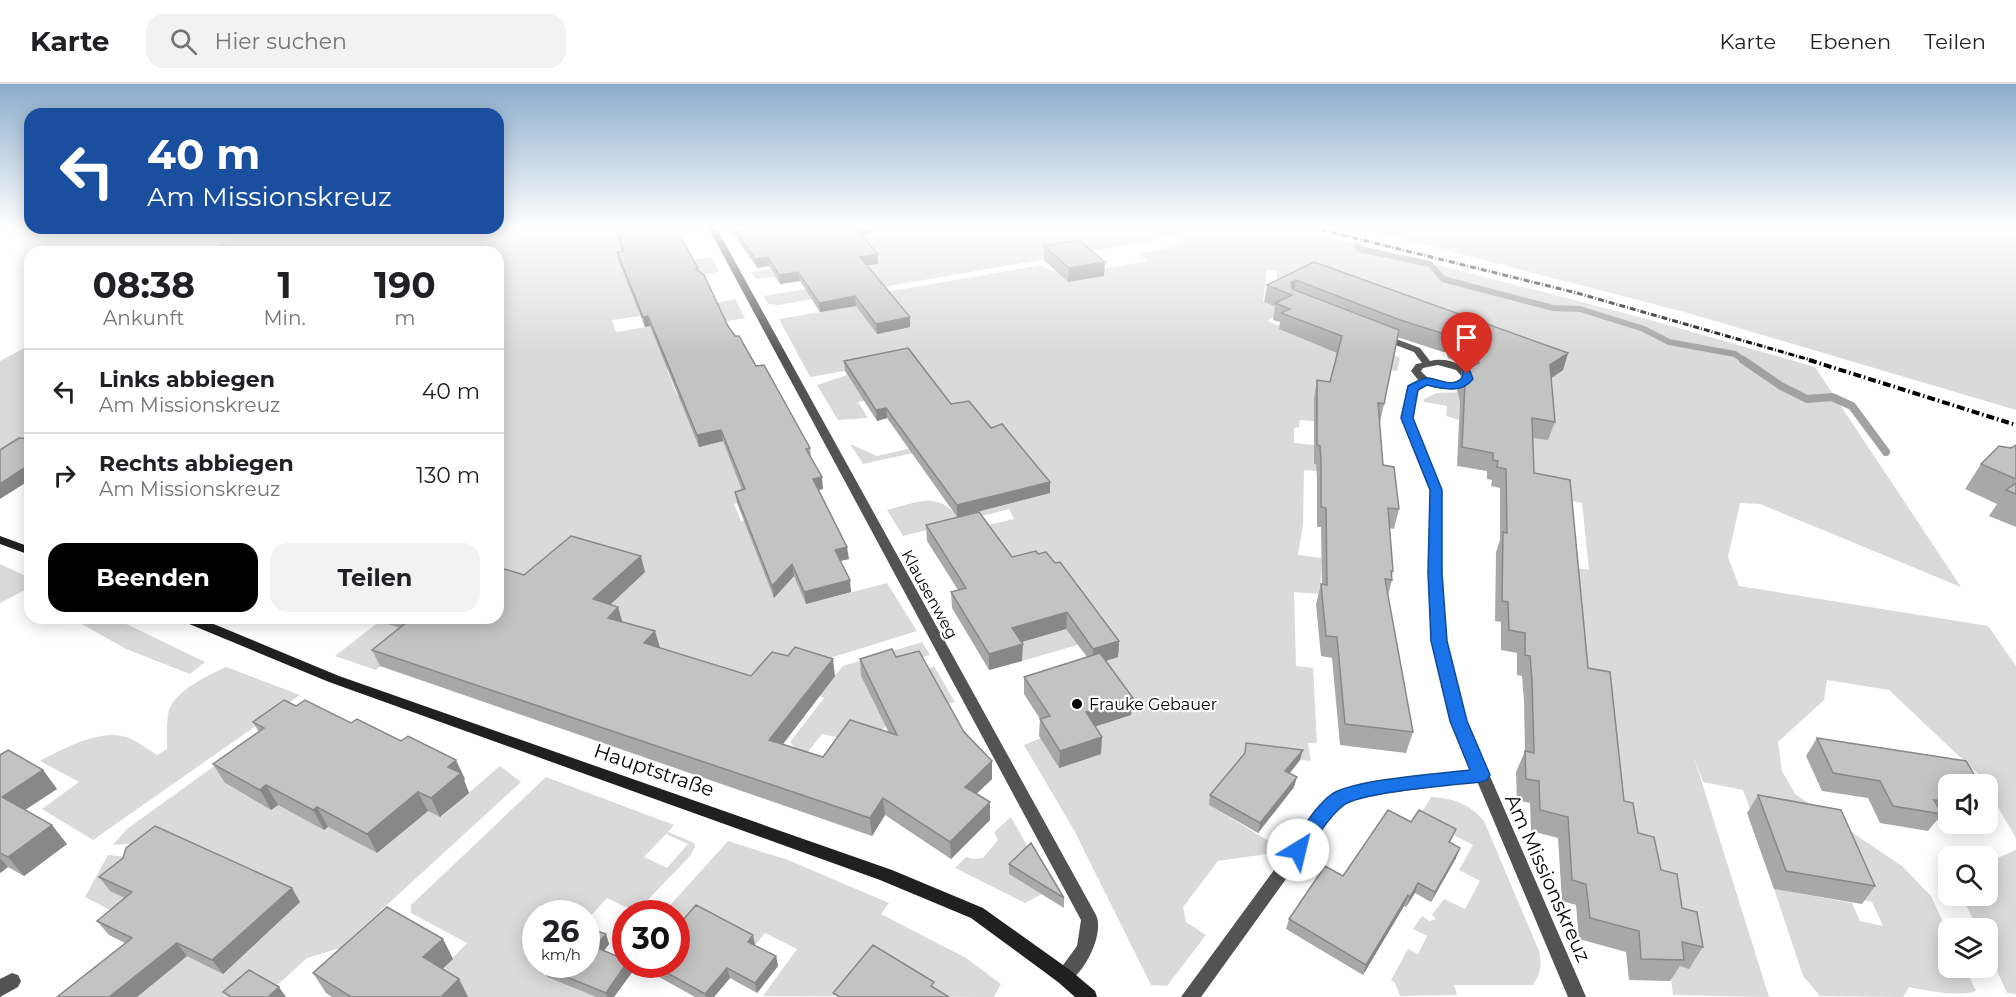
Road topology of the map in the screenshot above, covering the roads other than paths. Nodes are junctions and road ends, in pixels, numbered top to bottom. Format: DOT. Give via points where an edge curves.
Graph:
graph roads {
  1 [pos="735,270"];
  2 [pos="1376,334"];
  3 [pos="1427,363"];
  4 [pos="1426,381"];
  5 [pos="0,540"];
  6 [pos="24,549"];
  7 [pos="201,624"];
  8 [pos="1481,775"];
  9 [pos="1064,976"];
  10 [pos="1088,997"];
  11 [pos="1190,997"];
  12 [pos="1577,997"];
  1 -- 9 [label="street, Klausenweg" via="1090,920 1085,949"];
  2 -- 3 [label="street" via="1417,350"];
  3 -- 4 [label="street" via="1416,371"];
  3 -- 4 [label="street" via="1449,364 1467,374 1468,379 1454,386"];
  4 -- 8 [label="street, Am Missionskreuz" via="1412,388 1407,418 1436,490 1439,641 1459,721"];
  5 -- 6 [label="main road"];
  7 -- 9 [label="main road, Hauptstraße" via="334,679 886,875 977,913"];
  8 -- 11 [label="street" via="1368,790 1339,799"];
  8 -- 12 [label="street, Am Missionskreuz"];
  9 -- 10 [label="main road, Hauptstraße"];
}
